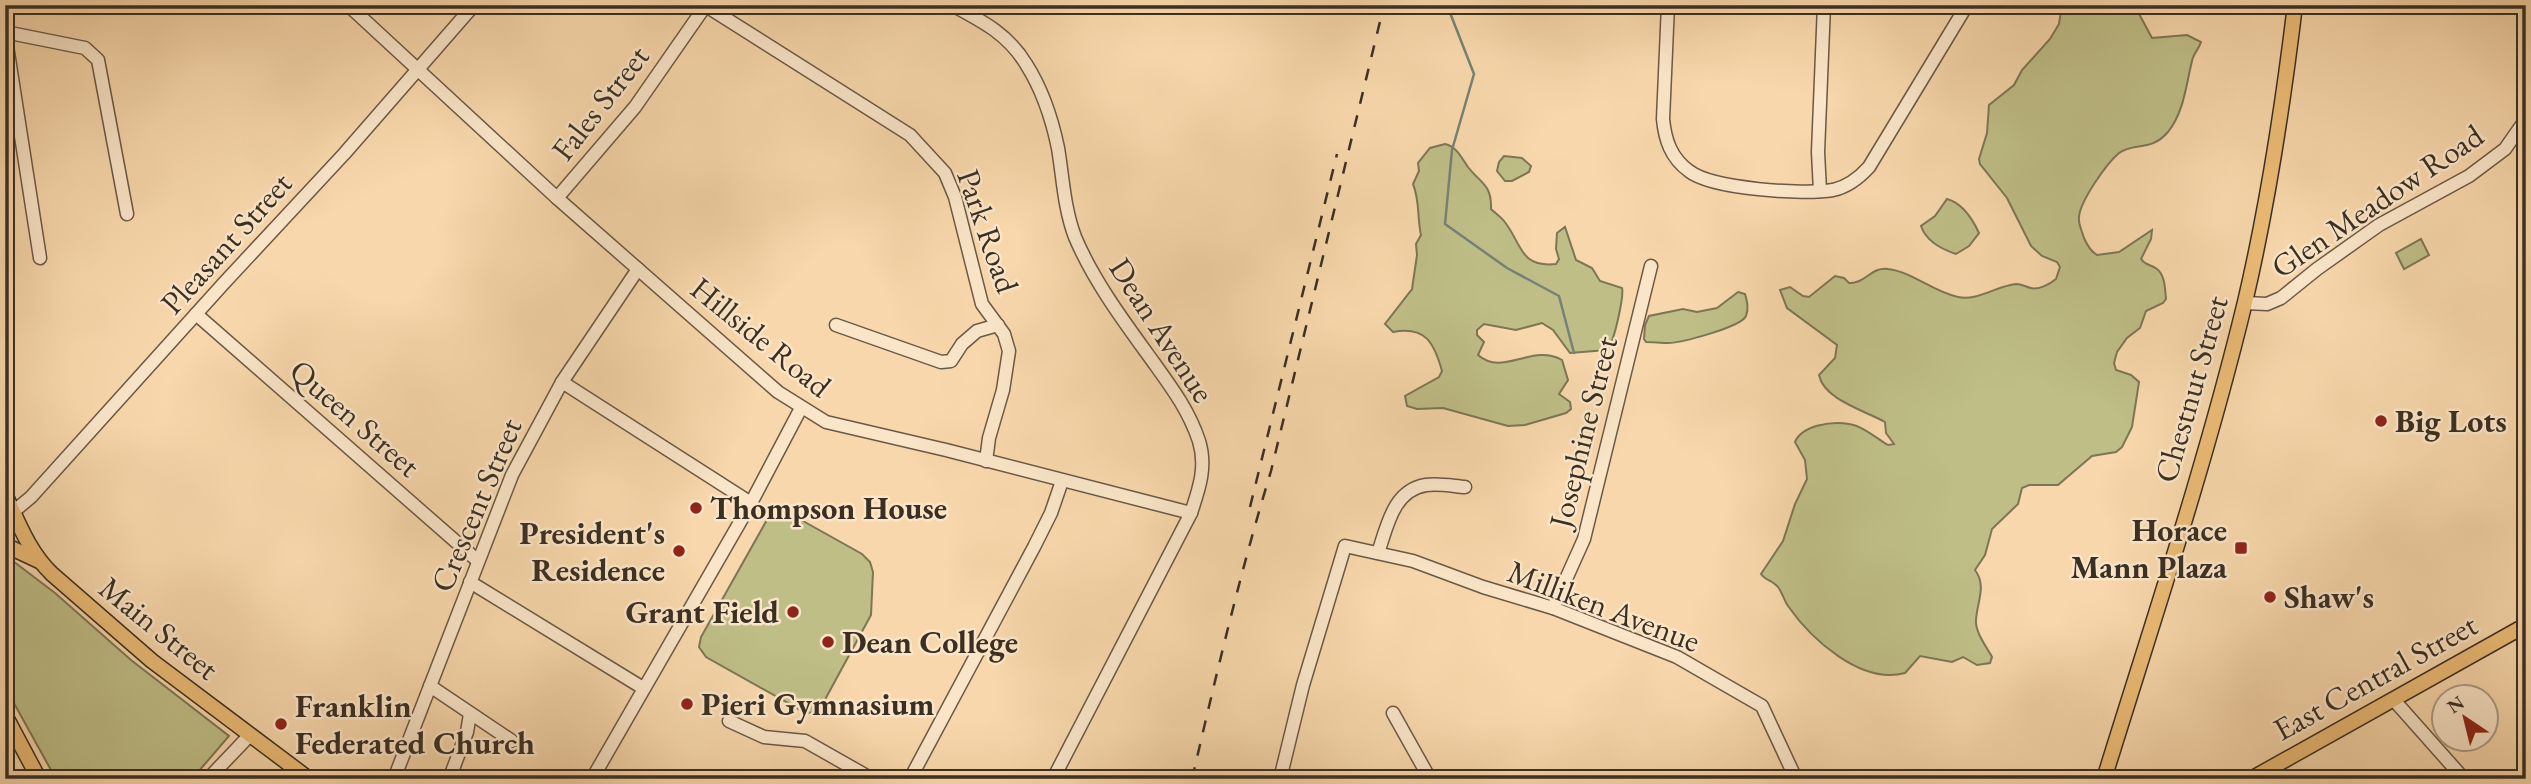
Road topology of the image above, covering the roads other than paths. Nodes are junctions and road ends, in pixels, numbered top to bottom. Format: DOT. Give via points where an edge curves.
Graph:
graph roads {
  1 [pos="348,5"];
  2 [pos="474,5"];
  3 [pos="706,5"];
  4 [pos="952,5"];
  5 [pos="1668,5"];
  6 [pos="1824,5"];
  7 [pos="1967,5"];
  8 [pos="2295,5"];
  9 [pos="5,33"];
  10 [pos="416,69"];
  11 [pos="2526,119"];
  12 [pos="1820,191"];
  13 [pos="557,198"];
  14 [pos="127,214"];
  15 [pos="40,258"];
  16 [pos="1651,266"];
  17 [pos="638,268"];
  18 [pos="2245,303"];
  19 [pos="196,314"];
  20 [pos="836,325"];
  21 [pos="998,325"];
  22 [pos="562,382"];
  23 [pos="802,408"];
  24 [pos="985,461"];
  25 [pos="1062,481"];
  26 [pos="1465,487"];
  27 [pos="5,494"];
  28 [pos="751,503"];
  29 [pos="1191,513"];
  30 [pos="9,516"];
  31 [pos="5,545"];
  32 [pos="1378,553"];
  33 [pos="478,561"];
  34 [pos="40,562"];
  35 [pos="470,582"];
  36 [pos="1553,608"];
  37 [pos="2526,625"];
  38 [pos="430,686"];
  39 [pos="643,688"];
  40 [pos="2393,699"];
  41 [pos="1393,713"];
  42 [pos="470,714"];
  43 [pos="5,715"];
  44 [pos="729,721"];
  45 [pos="249,736"];
  46 [pos="512,741"];
  47 [pos="450,777"];
  48 [pos="39,779"];
  49 [pos="208,779"];
  50 [pos="309,779"];
  51 [pos="394,779"];
  52 [pos="592,779"];
  53 [pos="872,779"];
  54 [pos="910,779"];
  55 [pos="1054,779"];
  56 [pos="1280,779"];
  57 [pos="1430,779"];
  58 [pos="1796,779"];
  59 [pos="2104,779"];
  60 [pos="2251,779"];
  61 [pos="2464,779"];
  1 -- 10 [label="street, Hillside Road"];
  2 -- 10 [label="street, Pleasant Street"];
  3 -- 13 [label="street, Fales Street" via="635,107"];
  3 -- 21 [label="street, Park Road" via="910,135 945,173 956,197 982,304"];
  4 -- 29 [label="street, Dean Avenue" via="1004,36 1041,92 1058,147 1063,194 1087,263 1179,397 1200,443 1202,480"];
  5 -- 12 [label="street" via="1663,120 1665,138 1681,164 1714,182"];
  6 -- 12 [label="street"];
  7 -- 12 [label="street" via="1869,167 1846,186"];
  8 -- 18 [label="main road, Chestnut Street" via="2271,176"];
  9 -- 14 [label="street" via="85,48 98,60"];
  9 -- 15 [label="street"];
  10 -- 13 [label="street, Hillside Road"];
  10 -- 19 [label="street, Pleasant Street"];
  11 -- 18 [label="street, Glen Meadow Road" via="2505,149 2469,176 2379,225 2281,298 2267,304"];
  13 -- 17 [label="street, Hillside Road"];
  16 -- 36 [label="street, Josephine Street" via="1584,539"];
  17 -- 22 [label="street, Crescent Street"];
  17 -- 23 [label="street, Hillside Road"];
  18 -- 59 [label="main road, Chestnut Street"];
  19 -- 30 [label="street, Pleasant Street"];
  19 -- 33 [label="street, Queen Street"];
  20 -- 21 [label="street" via="941,362 951,361 976,331"];
  21 -- 24 [label="street, Park Road" via="1009,351"];
  22 -- 28 [label="street"];
  22 -- 33 [label="street, Crescent Street" via="512,475"];
  23 -- 24 [label="street, Hillside Road" via="826,422"];
  23 -- 28 [label="street"];
  24 -- 25 [label="street, Hillside Road"];
  25 -- 29 [label="street, Hillside Road"];
  25 -- 54 [label="street" via="1034,547"];
  26 -- 32 [label="street" via="1427,484 1408,490 1395,506"];
  27 -- 30 [label="main road, Main Street"];
  28 -- 39 [label="street"];
  29 -- 55 [label="street, Dean Avenue"];
  30 -- 34 [label="main road, Main Street"];
  31 -- 34 [label="main road"];
  32 -- 36 [label="street, Milliken Avenue"];
  32 -- 56 [label="street, Milliken Avenue" via="1345,546"];
  33 -- 35 [label="street, Crescent Street"];
  34 -- 45 [label="main road, Main Street" via="152,661"];
  35 -- 38 [label="street, Crescent Street"];
  35 -- 39 [label="street"];
  36 -- 58 [label="street, Milliken Avenue" via="1677,657 1762,706"];
  37 -- 40 [label="main road, East Central Street"];
  38 -- 42 [label="street"];
  38 -- 51 [label="street, Crescent Street"];
  39 -- 52 [label="street"];
  40 -- 60 [label="main road, East Central Street"];
  40 -- 61 [label="street"];
  41 -- 57 [label="street"];
  42 -- 46 [label="street"];
  42 -- 47 [label="street"];
  43 -- 48 [label="main road"];
  44 -- 53 [label="street" via="764,737 798,739"];
  45 -- 49 [label="street"];
  45 -- 50 [label="main road, Main Street"];
}
